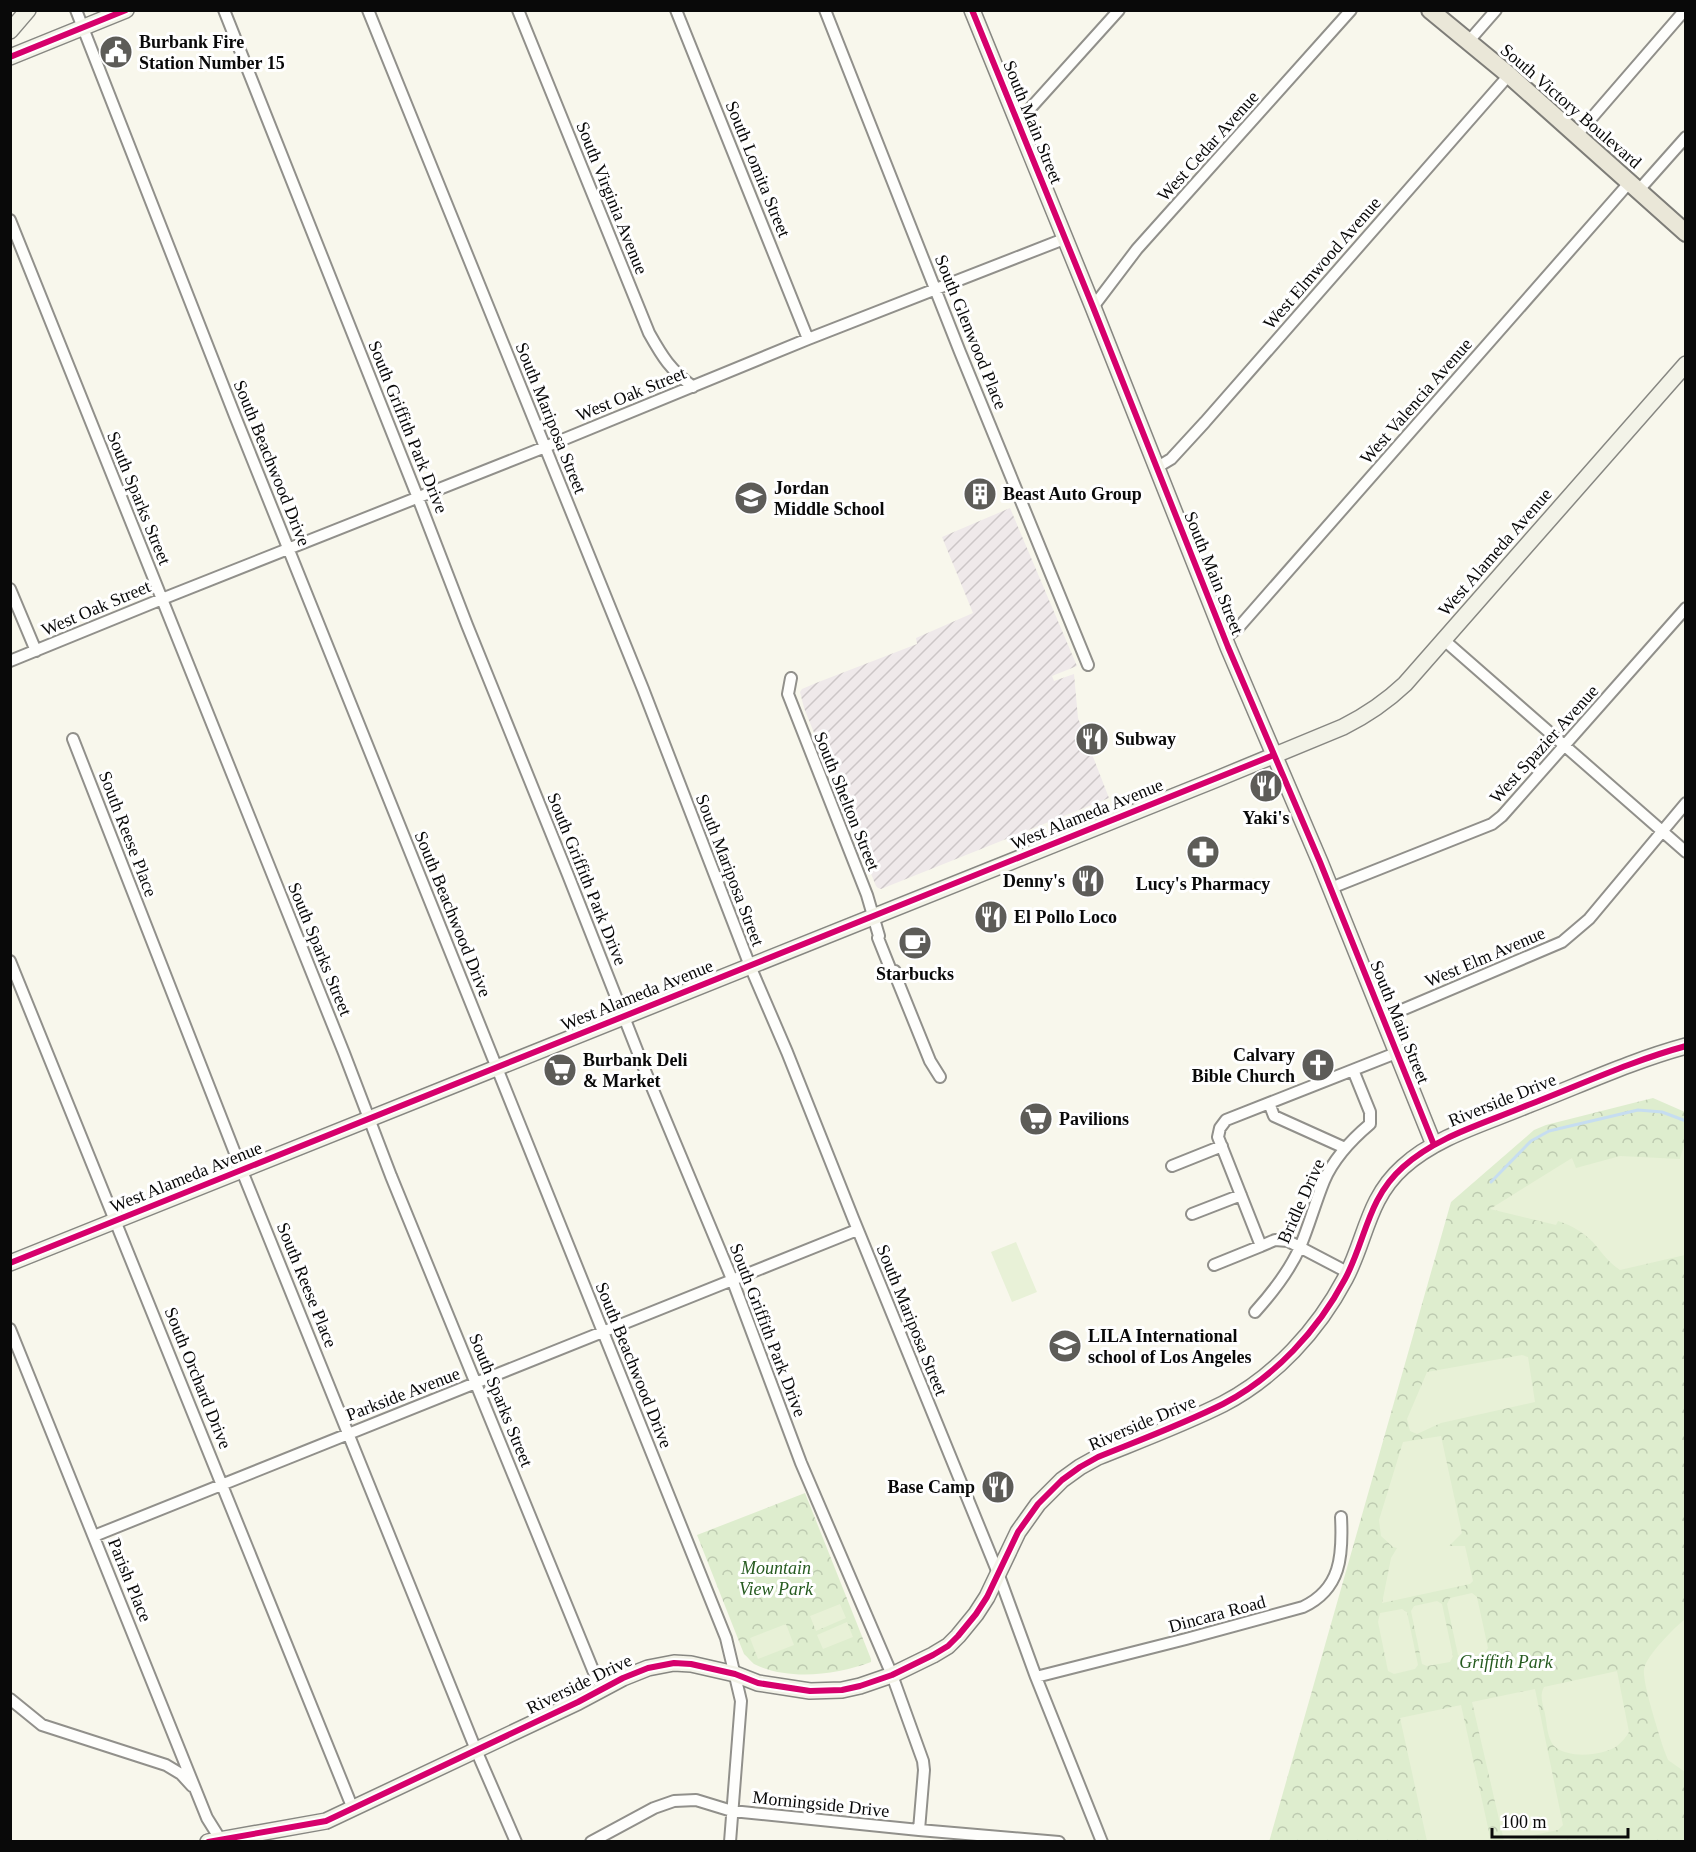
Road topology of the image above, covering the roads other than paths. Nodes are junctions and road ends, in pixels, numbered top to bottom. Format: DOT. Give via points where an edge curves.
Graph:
graph roads {
  1 [pos="28,10"];
  2 [pos="76,10"];
  3 [pos="126,10"];
  4 [pos="224,10"];
  5 [pos="368,10"];
  6 [pos="518,10"];
  7 [pos="676,10"];
  8 [pos="825,10"];
  9 [pos="972,10"];
  10 [pos="1119,10"];
  11 [pos="1351,10"];
  12 [pos="1430,10"];
  13 [pos="1496,10"];
  14 [pos="1685,10"];
  15 [pos="83,28"];
  16 [pos="10,31"];
  17 [pos="1468,42"];
  18 [pos="10,57"];
  19 [pos="1509,75"];
  20 [pos="1018,122"];
  21 [pos="1576,136"];
  22 [pos="1686,137"];
  23 [pos="1634,187"];
  24 [pos="10,220"];
  25 [pos="1686,233"];
  26 [pos="1064,239"];
  27 [pos="936,289"];
  28 [pos="1093,307"];
  29 [pos="808,339"];
  30 [pos="1686,364"];
  31 [pos="693,387"];
  32 [pos="545,447"];
  33 [pos="1156,468"];
  34 [pos="418,498"];
  35 [pos="289,549"];
  36 [pos="10,589"];
  37 [pos="162,599"];
  38 [pos="1686,609"];
  39 [pos="1225,638"];
  40 [pos="1444,640"];
  41 [pos="36,651"];
  42 [pos="10,661"];
  43 [pos="1089,665"];
  44 [pos="791,678"];
  45 [pos="73,739"];
  46 [pos="1565,746"];
  47 [pos="1274,755"];
  48 [pos="1686,803"];
  49 [pos="1661,831"];
  50 [pos="1686,852"];
  51 [pos="1331,888"];
  52 [pos="873,916"];
  53 [pos="10,961"];
  54 [pos="750,966"];
  55 [pos="623,1016"];
  56 [pos="1383,1018"];
  57 [pos="1686,1046"];
  58 [pos="1396,1053"];
  59 [pos="496,1068"];
  60 [pos="1353,1070"];
  61 [pos="940,1077"];
  62 [pos="1269,1103"];
  63 [pos="369,1119"];
  64 [pos="1434,1144"];
  65 [pos="1222,1146"];
  66 [pos="1345,1148"];
  67 [pos="1172,1166"];
  68 [pos="242,1171"];
  69 [pos="1241,1195"];
  70 [pos="1192,1214"];
  71 [pos="114,1221"];
  72 [pos="857,1230"];
  73 [pos="1261,1246"];
  74 [pos="1299,1248"];
  75 [pos="10,1263"];
  76 [pos="1214,1265"];
  77 [pos="1349,1273"];
  78 [pos="732,1279"];
  79 [pos="1255,1312"];
  80 [pos="10,1329"];
  81 [pos="603,1332"];
  82 [pos="476,1383"];
  83 [pos="349,1433"];
  84 [pos="223,1484"];
  85 [pos="1341,1517"];
  86 [pos="94,1536"];
  87 [pos="998,1573"];
  88 [pos="735,1674"];
  89 [pos="892,1675"];
  90 [pos="1036,1677"];
  91 [pos="602,1689"];
  92 [pos="10,1699"];
  93 [pos="476,1750"];
  94 [pos="196,1790"];
  95 [pos="353,1809"];
  96 [pos="732,1811"];
  97 [pos="919,1830"];
  98 [pos="217,1841"];
  99 [pos="516,1842"];
  100 [pos="591,1842"];
  101 [pos="730,1842"];
  102 [pos="1059,1842"];
  103 [pos="1102,1842"];
  1 -- 16 [label="main road"];
  2 -- 15 [label="street, South Beachwood Drive"];
  3 -- 15 [label="main road"];
  4 -- 34 [label="street, South Griffith Park Drive"];
  5 -- 32 [label="street, South Mariposa Street"];
  6 -- 31 [label="street, South Virginia Avenue" via="649,333 663,359"];
  7 -- 29 [label="street, South Lomita Street"];
  8 -- 27 [label="street, South Glenwood Place"];
  9 -- 20 [label="main road, South Main Street"];
  10 -- 20 [label="street"];
  11 -- 28 [label="street, West Cedar Avenue" via="1137,249"];
  12 -- 17 [label="main road, South Victory Boulevard"];
  13 -- 17 [label="street"];
  14 -- 21 [label="street"];
  15 -- 18 [label="main road"];
  15 -- 35 [label="street, South Beachwood Drive"];
  17 -- 19 [label="main road, South Victory Boulevard"];
  19 -- 21 [label="main road, South Victory Boulevard"];
  19 -- 33 [label="street, West Elmwood Avenue" via="1205,422 1171,459"];
  20 -- 26 [label="main road, South Main Street"];
  21 -- 23 [label="main road, South Victory Boulevard"];
  22 -- 23 [label="street, West Valencia Avenue"];
  23 -- 25 [label="main road, South Victory Boulevard"];
  23 -- 39 [label="street, West Valencia Avenue"];
  24 -- 37 [label="street, South Sparks Street"];
  26 -- 27 [label="street, West Oak Street"];
  26 -- 28 [label="main road, South Main Street"];
  27 -- 29 [label="street, West Oak Street"];
  27 -- 43 [label="street, South Glenwood Place"];
  28 -- 33 [label="main road, South Main Street"];
  29 -- 31 [label="street, West Oak Street"];
  30 -- 40 [label="main road, West Alameda Avenue"];
  31 -- 32 [label="street, West Oak Street"];
  32 -- 34 [label="street, West Oak Street"];
  32 -- 54 [label="street, South Mariposa Street"];
  33 -- 39 [label="main road, South Main Street"];
  34 -- 35 [label="street, West Oak Street"];
  34 -- 55 [label="street, South Griffith Park Drive"];
  35 -- 37 [label="street, West Oak Street"];
  35 -- 59 [label="street, South Beachwood Drive"];
  36 -- 41 [label="street"];
  37 -- 41 [label="street, West Oak Street"];
  37 -- 63 [label="street, South Sparks Street"];
  38 -- 46 [label="street, West Spazier Avenue"];
  39 -- 47 [label="main road, South Main Street"];
  40 -- 46 [label="street"];
  40 -- 47 [label="main road, West Alameda Avenue" via="1405,684 1375,710"];
  41 -- 42 [label="street, West Oak Street"];
  44 -- 52 [label="street, South Shelton Street" via="788,694"];
  45 -- 68 [label="street, South Reese Place"];
  46 -- 49 [label="street"];
  46 -- 51 [label="street, West Spazier Avenue" via="1492,824"];
  47 -- 51 [label="main road, South Main Street"];
  47 -- 52 [label="main road, West Alameda Avenue"];
  48 -- 49 [label="street, West Elm Avenue"];
  49 -- 50 [label="street"];
  49 -- 56 [label="street, West Elm Avenue" via="1589,919 1562,942"];
  51 -- 56 [label="main road, South Main Street"];
  52 -- 54 [label="main road, West Alameda Avenue"];
  52 -- 61 [label="street, South Shelton Street" via="892,973"];
  53 -- 71 [label="street, South Orchard Drive"];
  54 -- 55 [label="main road, West Alameda Avenue"];
  54 -- 72 [label="street, South Mariposa Street"];
  55 -- 59 [label="main road, West Alameda Avenue"];
  55 -- 78 [label="street, South Griffith Park Drive"];
  56 -- 58 [label="main road, South Main Street"];
  57 -- 64 [label="main road, Riverside Drive"];
  58 -- 60 [label="street"];
  58 -- 64 [label="main road, South Main Street"];
  59 -- 63 [label="main road, West Alameda Avenue"];
  59 -- 81 [label="street, South Beachwood Drive"];
  60 -- 62 [label="street"];
  60 -- 66 [label="street, Bridle Drive" via="1371,1118 1370,1124"];
  62 -- 65 [label="street" via="1226,1120 1218,1137"];
  62 -- 66 [label="street" via="1274,1116"];
  63 -- 68 [label="main road, West Alameda Avenue"];
  63 -- 82 [label="street, South Sparks Street"];
  64 -- 77 [label="main road, Riverside Drive" via="1402,1168 1379,1196"];
  65 -- 67 [label="street"];
  65 -- 69 [label="street"];
  66 -- 74 [label="street, Bridle Drive" via="1325,1180"];
  68 -- 71 [label="main road, West Alameda Avenue"];
  68 -- 83 [label="street, South Reese Place"];
  69 -- 70 [label="street"];
  69 -- 73 [label="street"];
  71 -- 75 [label="main road, West Alameda Avenue"];
  71 -- 84 [label="street, South Orchard Drive"];
  72 -- 78 [label="street, Parkside Avenue"];
  72 -- 87 [label="street, South Mariposa Street"];
  73 -- 74 [label="street" via="1282,1240"];
  73 -- 76 [label="street"];
  74 -- 77 [label="street"];
  74 -- 79 [label="street, Bridle Drive" via="1279,1285"];
  77 -- 87 [label="main road, Riverside Drive" via="1305,1338 1264,1377 1225,1403 1098,1457 1062,1480 1029,1516"];
  78 -- 81 [label="street, Parkside Avenue"];
  78 -- 89 [label="street, South Griffith Park Drive" via="801,1463"];
  80 -- 86 [label="street, Parish Place"];
  81 -- 82 [label="street, Parkside Avenue"];
  81 -- 88 [label="street, South Beachwood Drive" via="726,1638"];
  82 -- 83 [label="street, Parkside Avenue"];
  82 -- 91 [label="street, South Sparks Street"];
  83 -- 84 [label="street, Parkside Avenue"];
  83 -- 93 [label="street, South Reese Place"];
  84 -- 86 [label="street, Parkside Avenue"];
  84 -- 95 [label="street, South Orchard Drive"];
  85 -- 90 [label="street, Dincara Road" via="1342,1548 1335,1575 1316,1601 1186,1640"];
  86 -- 94 [label="street, Parish Place"];
  87 -- 89 [label="main road, Riverside Drive" via="976,1614 948,1646"];
  87 -- 90 [label="street, South Mariposa Street"];
  88 -- 89 [label="main road, Riverside Drive" via="780,1688 825,1691 860,1686"];
  88 -- 91 [label="main road, Riverside Drive" via="674,1664 648,1668"];
  88 -- 96 [label="street, South Beachwood Drive" via="741,1701"];
  89 -- 97 [label="street, South Griffith Park Drive" via="923,1761"];
  90 -- 103 [label="street, South Mariposa Street"];
  91 -- 93 [label="main road, Riverside Drive"];
  92 -- 94 [label="street" via="42,1725 166,1765"];
  93 -- 95 [label="main road, Riverside Drive"];
  93 -- 99 [label="street, South Reese Place"];
  94 -- 98 [label="street, Parish Place"];
  95 -- 98 [label="main road, Riverside Drive" via="315,1824"];
  96 -- 97 [label="street, Morningside Drive"];
  96 -- 100 [label="street, Morningside Drive" via="696,1800 674,1801"];
  96 -- 101 [label="street, South Beachwood Drive"];
  97 -- 102 [label="street, Morningside Drive"];
}
